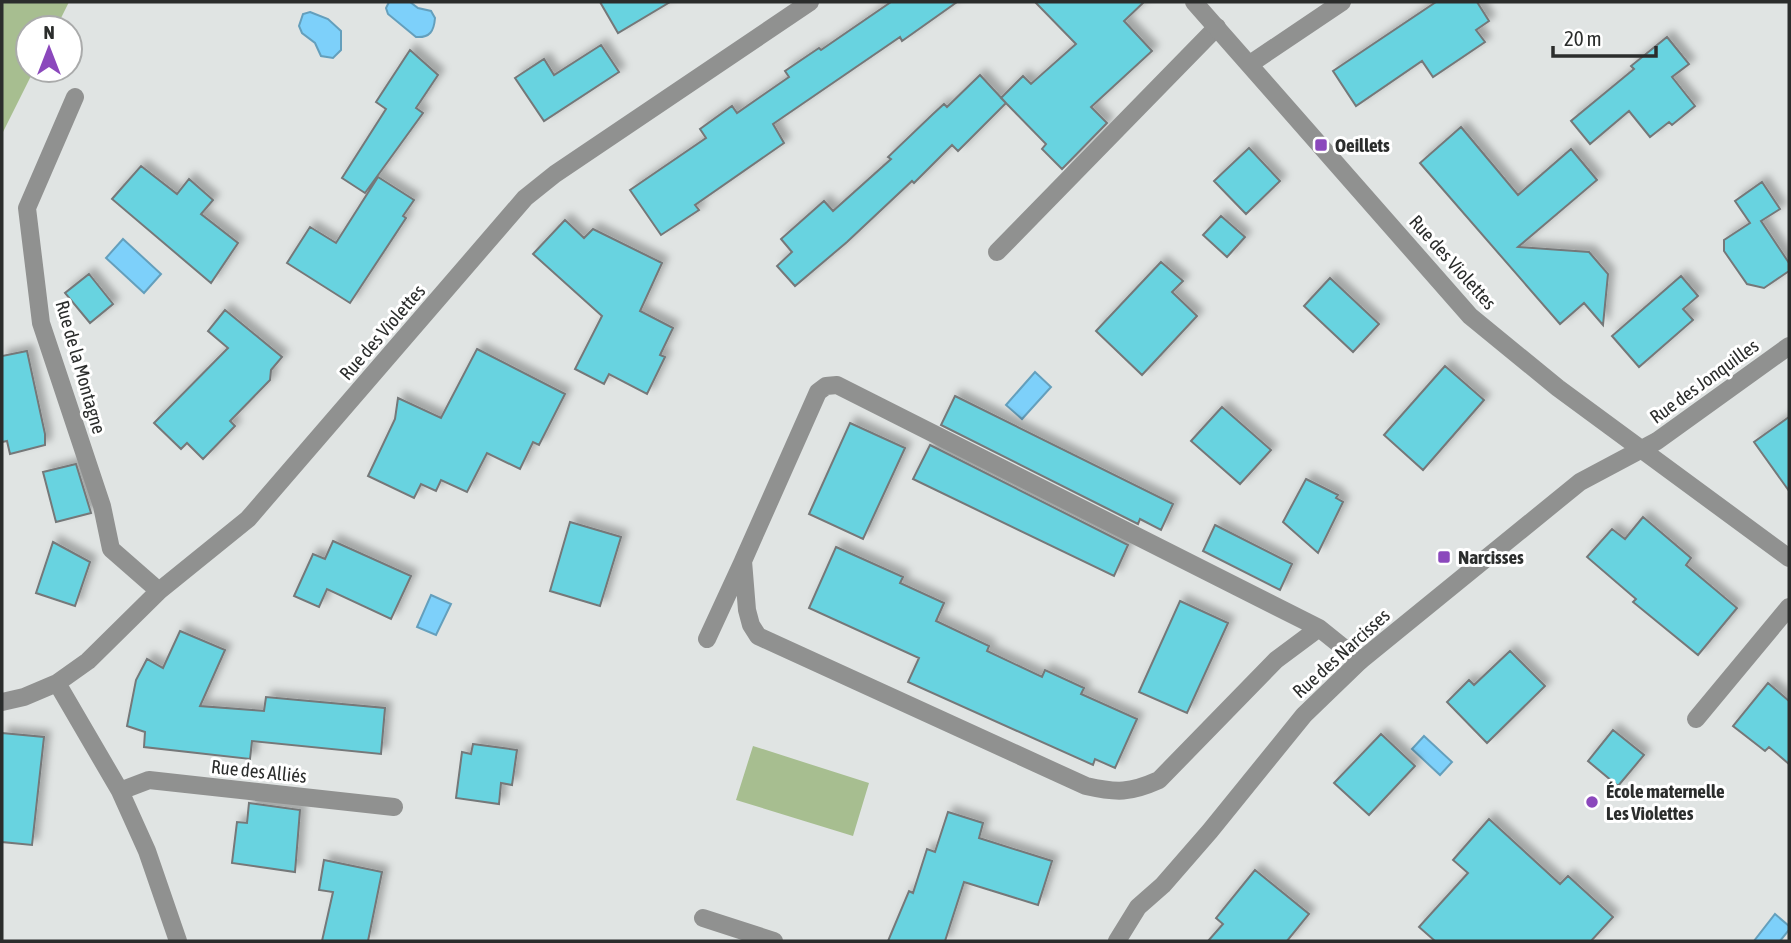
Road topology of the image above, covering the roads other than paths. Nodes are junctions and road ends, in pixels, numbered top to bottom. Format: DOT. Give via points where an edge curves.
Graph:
graph roads {
  1 [pos="810,2"];
  2 [pos="1194,2"];
  3 [pos="1342,2"];
  4 [pos="1217,27"];
  5 [pos="1250,64"];
  6 [pos="75,97"];
  7 [pos="998,252"];
  8 [pos="1789,346"];
  9 [pos="1641,449"];
  10 [pos="1789,558"];
  11 [pos="743,561"];
  12 [pos="159,591"];
  13 [pos="1789,607"];
  14 [pos="1319,628"];
  15 [pos="707,639"];
  16 [pos="1360,661"];
  17 [pos="57,683"];
  18 [pos="2,702"];
  19 [pos="1696,719"];
  20 [pos="120,791"];
  21 [pos="394,807"];
  22 [pos="703,918"];
  23 [pos="178,941"];
  24 [pos="774,941"];
  25 [pos="1117,941"];
  1 -- 12 [label="street, Rue des Violettes" via="525,198 248,519"];
  2 -- 4 [label="street, Rue des Violettes"];
  3 -- 5 [label="street"];
  4 -- 5 [label="street, Rue des Violettes"];
  4 -- 7 [label="street"];
  5 -- 9 [label="street, Rue des Violettes" via="1470,316"];
  6 -- 12 [label="street, Rue de la Montagne" via="27,208 41,323 102,506 111,549"];
  8 -- 9 [label="street, Rue des Jonquilles"];
  9 -- 10 [label="street, Rue des Violettes"];
  9 -- 16 [label="street, Rue des Narcisses" via="1580,482"];
  11 -- 14 [label="street" via="747,610 758,636 1074,780 1111,792 1135,791 1159,780 1276,660"];
  11 -- 14 [label="street" via="818,392 837,385"];
  11 -- 15 [label="street"];
  12 -- 17 [label="street, Rue des Violettes" via="88,661"];
  13 -- 19 [label="street"];
  14 -- 16 [label="street"];
  16 -- 25 [label="street, Rue des Narcisses" via="1304,715 1210,831 1138,907"];
  17 -- 18 [label="street, Rue des Violettes"];
  17 -- 20 [label="street"];
  20 -- 21 [label="street, Rue des Alliés" via="149,780"];
  20 -- 23 [label="street" via="147,851"];
  22 -- 24 [label="street"];
}
